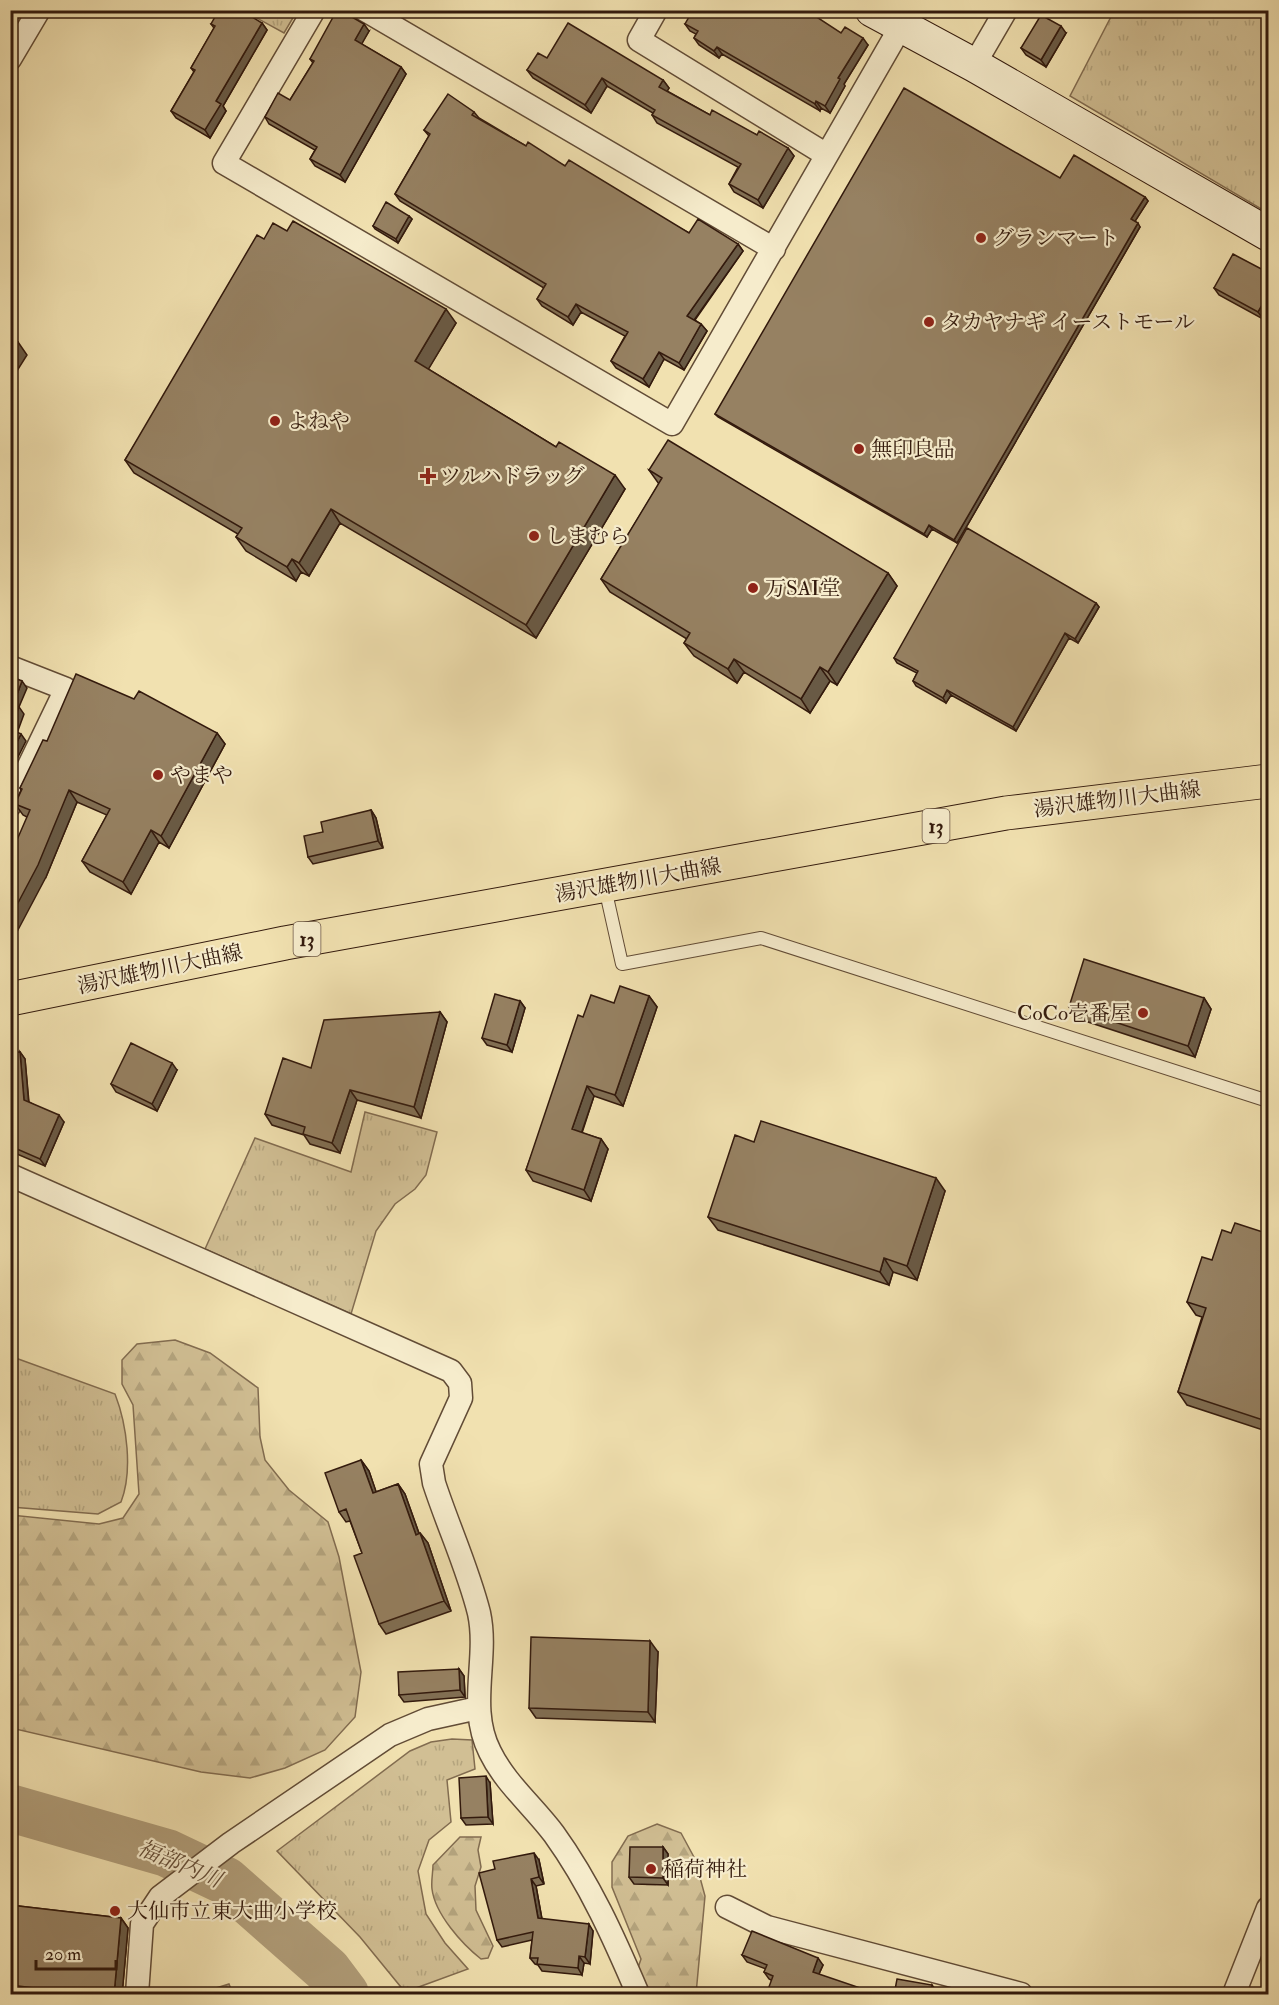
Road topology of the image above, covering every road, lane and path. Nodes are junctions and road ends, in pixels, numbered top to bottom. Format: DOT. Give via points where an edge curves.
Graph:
graph roads {
  1 [pos="39,10"];
  2 [pos="314,10"];
  3 [pos="365,10"];
  4 [pos="656,10"];
  5 [pos="872,10"];
  6 [pos="1006,10"];
  7 [pos="900,28"];
  8 [pos="11,58"];
  9 [pos="974,65"];
  10 [pos="825,154"];
  11 [pos="1269,234"];
  12 [pos="774,249"];
  13 [pos="10,667"];
  14 [pos="1269,781"];
  15 [pos="10,805"];
  16 [pos="605,886"];
  17 [pos="10,999"];
  18 [pos="1269,1101"];
  19 [pos="10,1176"];
  20 [pos="478,1708"];
  21 [pos="726,1907"];
  22 [pos="1269,1908"];
  23 [pos="136,1995"];
  24 [pos="638,1995"];
  25 [pos="1021,1995"];
  26 [pos="1234,1995"];
  1 -- 8 [label="street"];
  2 -- 12 [label="street" via="224,163 672,424"];
  3 -- 12 [label="street"];
  4 -- 10 [label="street" via="639,40"];
  5 -- 7 [label="street"];
  6 -- 9 [label="street"];
  7 -- 9 [label="street"];
  7 -- 10 [label="street"];
  9 -- 11 [label="street"];
  10 -- 12 [label="street"];
  13 -- 15 [label="street" via="66,689"];
  14 -- 16 [label="main road, 湯沢雄物川大曲線 / 13" via="1006,813"];
  16 -- 17 [label="main road, 湯沢雄物川大曲線 / 13" via="285,943"];
  16 -- 18 [label="lane" via="622,964 761,938"];
  19 -- 20 [label="street" via="451,1371 460,1383 461,1398 431,1464 478,1612 482,1637"];
  20 -- 23 [label="street" via="428,1719 390,1735 231,1843 160,1897 142,1924"];
  20 -- 24 [label="street" via="489,1750 580,1873"];
  21 -- 25 [label="street" via="767,1927"];
  22 -- 26 [label="street"];
}
